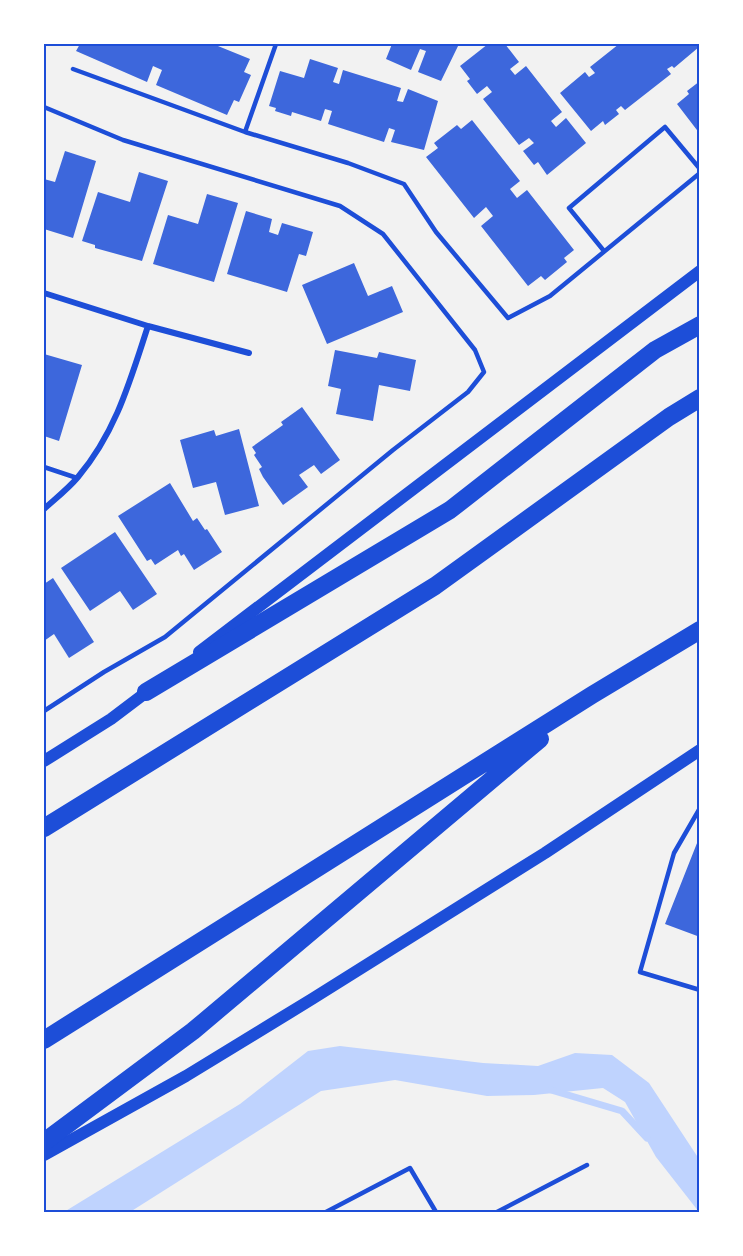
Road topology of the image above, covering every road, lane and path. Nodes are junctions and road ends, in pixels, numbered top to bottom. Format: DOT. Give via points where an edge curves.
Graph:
graph roads {
  1 [pos="276,44"];
  2 [pos="73,69"];
  3 [pos="44,106"];
  4 [pos="245,132"];
  5 [pos="699,171"];
  6 [pos="604,251"];
  7 [pos="699,272"];
  8 [pos="44,293"];
  9 [pos="699,325"];
  10 [pos="148,326"];
  11 [pos="249,353"];
  12 [pos="699,398"];
  13 [pos="44,467"];
  14 [pos="77,478"];
  15 [pos="44,509"];
  16 [pos="699,630"];
  17 [pos="146,692"];
  18 [pos="592,695"];
  19 [pos="44,711"];
  20 [pos="699,750"];
  21 [pos="44,761"];
  22 [pos="699,808"];
  23 [pos="44,828"];
  24 [pos="699,990"];
  25 [pos="44,1040"];
  26 [pos="44,1142"];
  27 [pos="44,1155"];
  28 [pos="587,1165"];
  29 [pos="326,1212"];
  30 [pos="436,1212"];
  31 [pos="497,1212"];
  1 -- 4 [label="lane"];
  2 -- 4 [label="lane"];
  3 -- 19 [label="lane" via="123,140 340,206 382,234 476,350 484,372 468,392 165,637"];
  4 -- 6 [label="lane" via="404,184 436,232 508,318 550,296"];
  5 -- 6 [label="lane"];
  5 -- 6 [label="lane" via="665,127 569,208"];
  7 -- 17 [label="main road"];
  8 -- 10 [label="street"];
  9 -- 17 [label="highway" via="655,350 450,510"];
  10 -- 11 [label="street"];
  10 -- 14 [label="street" via="121,408"];
  12 -- 23 [label="highway" via="435,586"];
  13 -- 14 [label="lane"];
  14 -- 15 [label="street"];
  16 -- 18 [label="highway"];
  17 -- 21 [label="main road"];
  18 -- 25 [label="highway"];
  18 -- 26 [label="highway" via="193,1031"];
  20 -- 27 [label="main road" via="545,854 302,1005 186,1076"];
  22 -- 24 [label="lane" via="674,854 640,972"];
  28 -- 31 [label="lane"];
  29 -- 30 [label="lane" via="411,1168"];
}
